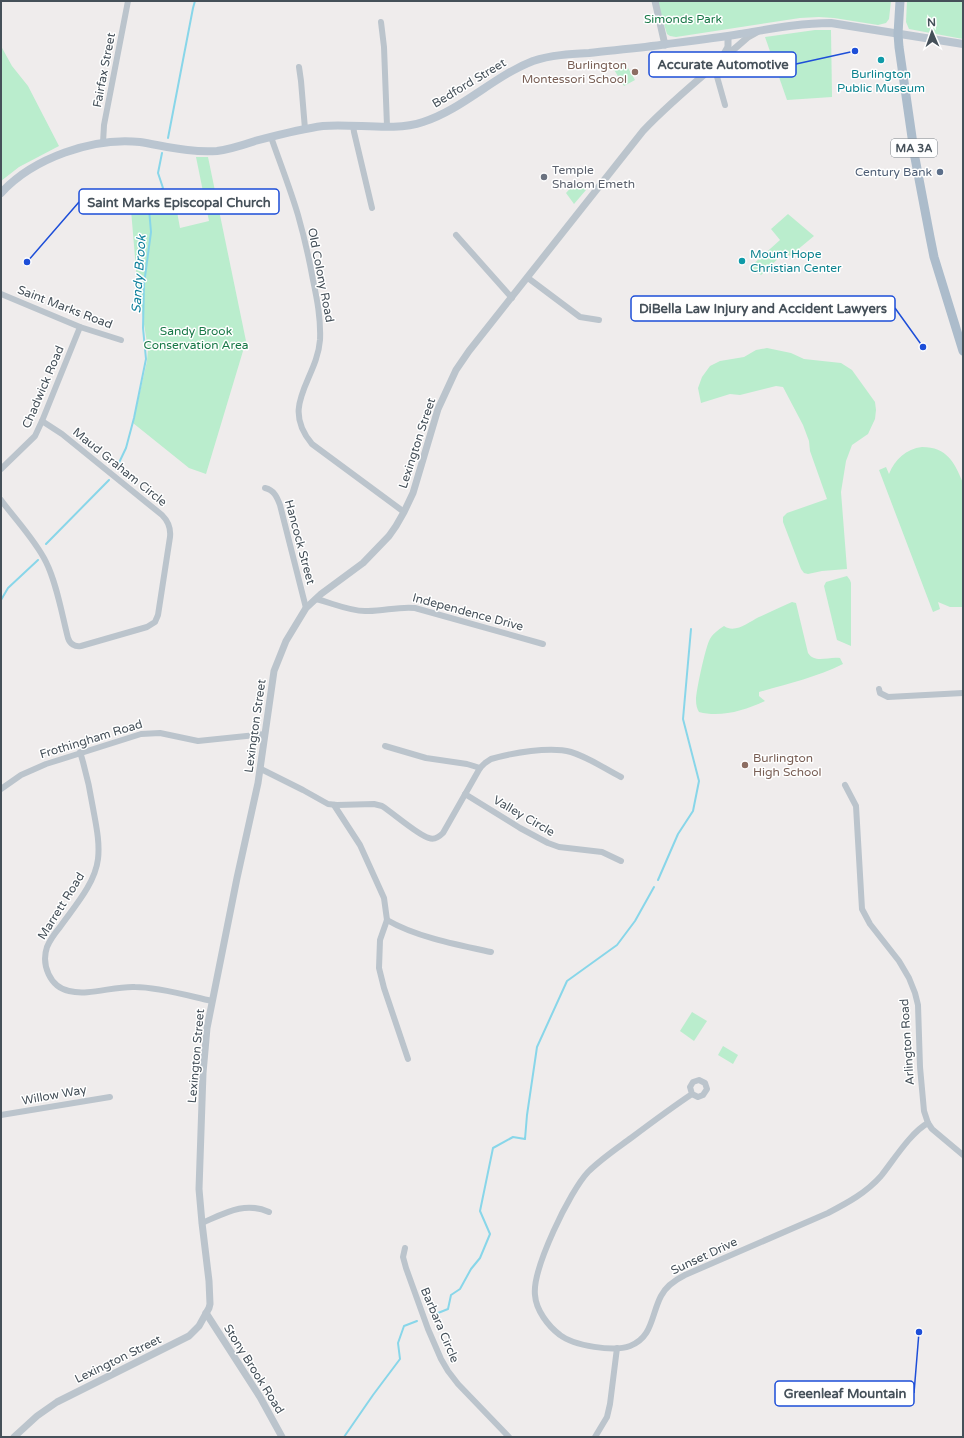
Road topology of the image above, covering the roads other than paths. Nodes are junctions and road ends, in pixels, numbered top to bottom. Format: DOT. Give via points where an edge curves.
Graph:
graph roads {
  1 [pos="128,1"];
  2 [pos="655,1"];
  3 [pos="900,1"];
  4 [pos="381,22"];
  5 [pos="760,30"];
  6 [pos="898,34"];
  7 [pos="728,36"];
  8 [pos="963,44"];
  9 [pos="665,45"];
  10 [pos="720,61"];
  11 [pos="714,66"];
  12 [pos="299,68"];
  13 [pos="725,105"];
  14 [pos="353,125"];
  15 [pos="387,126"];
  16 [pos="305,129"];
  17 [pos="271,137"];
  18 [pos="103,143"];
  19 [pos="1,193"];
  20 [pos="372,208"];
  21 [pos="456,235"];
  22 [pos="528,278"];
  23 [pos="1,294"];
  24 [pos="512,298"];
  25 [pos="599,320"];
  26 [pos="80,327"];
  27 [pos="121,340"];
  28 [pos="963,351"];
  29 [pos="42,421"];
  30 [pos="1,468"];
  31 [pos="265,488"];
  32 [pos="1,500"];
  33 [pos="404,512"];
  34 [pos="316,599"];
  35 [pos="306,608"];
  36 [pos="543,644"];
  37 [pos="879,689"];
  38 [pos="963,693"];
  39 [pos="265,734"];
  40 [pos="385,746"];
  41 [pos="80,752"];
  42 [pos="480,768"];
  43 [pos="261,769"];
  44 [pos="621,777"];
  45 [pos="845,785"];
  46 [pos="1,789"];
  47 [pos="465,794"];
  48 [pos="334,805"];
  49 [pos="621,861"];
  50 [pos="387,920"];
  51 [pos="490,952"];
  52 [pos="212,1001"];
  53 [pos="408,1059"];
  54 [pos="692,1094"];
  55 [pos="110,1097"];
  56 [pos="1,1115"];
  57 [pos="928,1123"];
  58 [pos="963,1154"];
  59 [pos="270,1212"];
  60 [pos="202,1223"];
  61 [pos="405,1248"];
  62 [pos="206,1313"];
  63 [pos="617,1348"];
  64 [pos="14,1437"];
  65 [pos="282,1437"];
  66 [pos="508,1437"];
  67 [pos="595,1437"];
  1 -- 18 [label="street, Fairfax Street" via="104,125"];
  2 -- 9 [label="street"];
  3 -- 6 [label="main road, MA 3A"];
  4 -- 15 [label="street"];
  5 -- 6 [label="main road, Bedford Street" via="831,23"];
  5 -- 7 [label="main road, Bedford Street"];
  5 -- 10 [label="street, Lexington Street"];
  6 -- 8 [label="main road, Bedford Street"];
  6 -- 28 [label="main road, MA 3A" via="928,231"];
  7 -- 9 [label="main road, Bedford Street"];
  7 -- 10 [label="street, Lexington Street" via="728,48"];
  9 -- 15 [label="main road, Bedford Street" via="536,60 521,66 471,98 428,120 410,126"];
  10 -- 11 [label="street, Lexington Street"];
  11 -- 13 [label="street"];
  11 -- 22 [label="street, Lexington Street" via="668,106 639,136"];
  12 -- 16 [label="street"];
  14 -- 15 [label="main road, Bedford Street"];
  14 -- 16 [label="main road, Bedford Street"];
  14 -- 20 [label="street"];
  16 -- 17 [label="main road, Bedford Street"];
  17 -- 18 [label="main road, Bedford Street" via="216,151 139,142"];
  17 -- 33 [label="street, Old Colony Road" via="298,214 320,330 319,347 300,399 299,422 305,436 316,448"];
  18 -- 19 [label="main road, Bedford Street" via="76,149 45,161 27,171"];
  21 -- 24 [label="street"];
  22 -- 24 [label="street, Lexington Street"];
  22 -- 25 [label="street" via="580,317"];
  23 -- 26 [label="street, Saint Marks Road"];
  24 -- 33 [label="street, Lexington Street" via="462,361 448,386 438,409 417,481"];
  26 -- 27 [label="street, Saint Marks Road"];
  26 -- 29 [label="street, Chadwick Road"];
  29 -- 30 [label="street, Chadwick Road" via="35,436"];
  29 -- 32 [label="street, Maud Graham Circle" via="62,434 167,521 171,535 155,622 147,627 81,646 71,644 47,562"];
  31 -- 35 [label="street, Hancock Street" via="278,498"];
  33 -- 34 [label="street, Lexington Street" via="389,536 370,556"];
  34 -- 35 [label="street, Lexington Street"];
  34 -- 36 [label="street, Independence Drive" via="360,611 415,608"];
  35 -- 39 [label="street, Lexington Street" via="276,664"];
  37 -- 38 [label="street" via="880,693 888,697"];
  39 -- 41 [label="street, Frothingham Road" via="198,740 151,733"];
  39 -- 43 [label="street, Lexington Street"];
  40 -- 42 [label="street" via="426,758"];
  41 -- 46 [label="street, Frothingham Road" via="34,768"];
  41 -- 52 [label="street, Marrett Road" via="98,834 98,860 87,888 47,947 45,957 49,975 53,982 68,991 135,987"];
  42 -- 44 [label="street" via="487,761 496,758 551,749 576,754"];
  42 -- 47 [label="street"];
  43 -- 48 [label="street"];
  43 -- 52 [label="street, Lexington Street"];
  45 -- 57 [label="street, Arlington Road" via="856,806 862,909 903,968 918,1005 920,1067 924,1111"];
  47 -- 48 [label="street" via="443,833 432,839 423,836 382,806"];
  47 -- 49 [label="street, Valley Circle" via="548,843 559,847 602,852"];
  48 -- 50 [label="street" via="363,851 384,898"];
  50 -- 51 [label="street" via="418,933"];
  50 -- 53 [label="street" via="380,940 379,968"];
  52 -- 60 [label="street, Lexington Street" via="203,1073 199,1189"];
  54 -- 63 [label="street, Sunset Drive" via="605,1157 582,1179 566,1205 538,1269 536,1301 558,1334 575,1343"];
  55 -- 56 [label="street, Willow Way"];
  57 -- 58 [label="street"];
  57 -- 63 [label="street, Sunset Drive" via="915,1133 877,1180 848,1202 676,1280 661,1296 645,1335 634,1344"];
  59 -- 60 [label="street" via="247,1207"];
  60 -- 62 [label="street, Lexington Street" via="210,1294"];
  61 -- 66 [label="street, Barbara Circle" via="403,1257 406,1268 441,1359 458,1384"];
  62 -- 64 [label="street, Lexington Street" via="199,1326 189,1336 57,1402"];
  62 -- 65 [label="street, Stony Brook Road" via="252,1384"];
  63 -- 67 [label="street" via="607,1417"];
}
